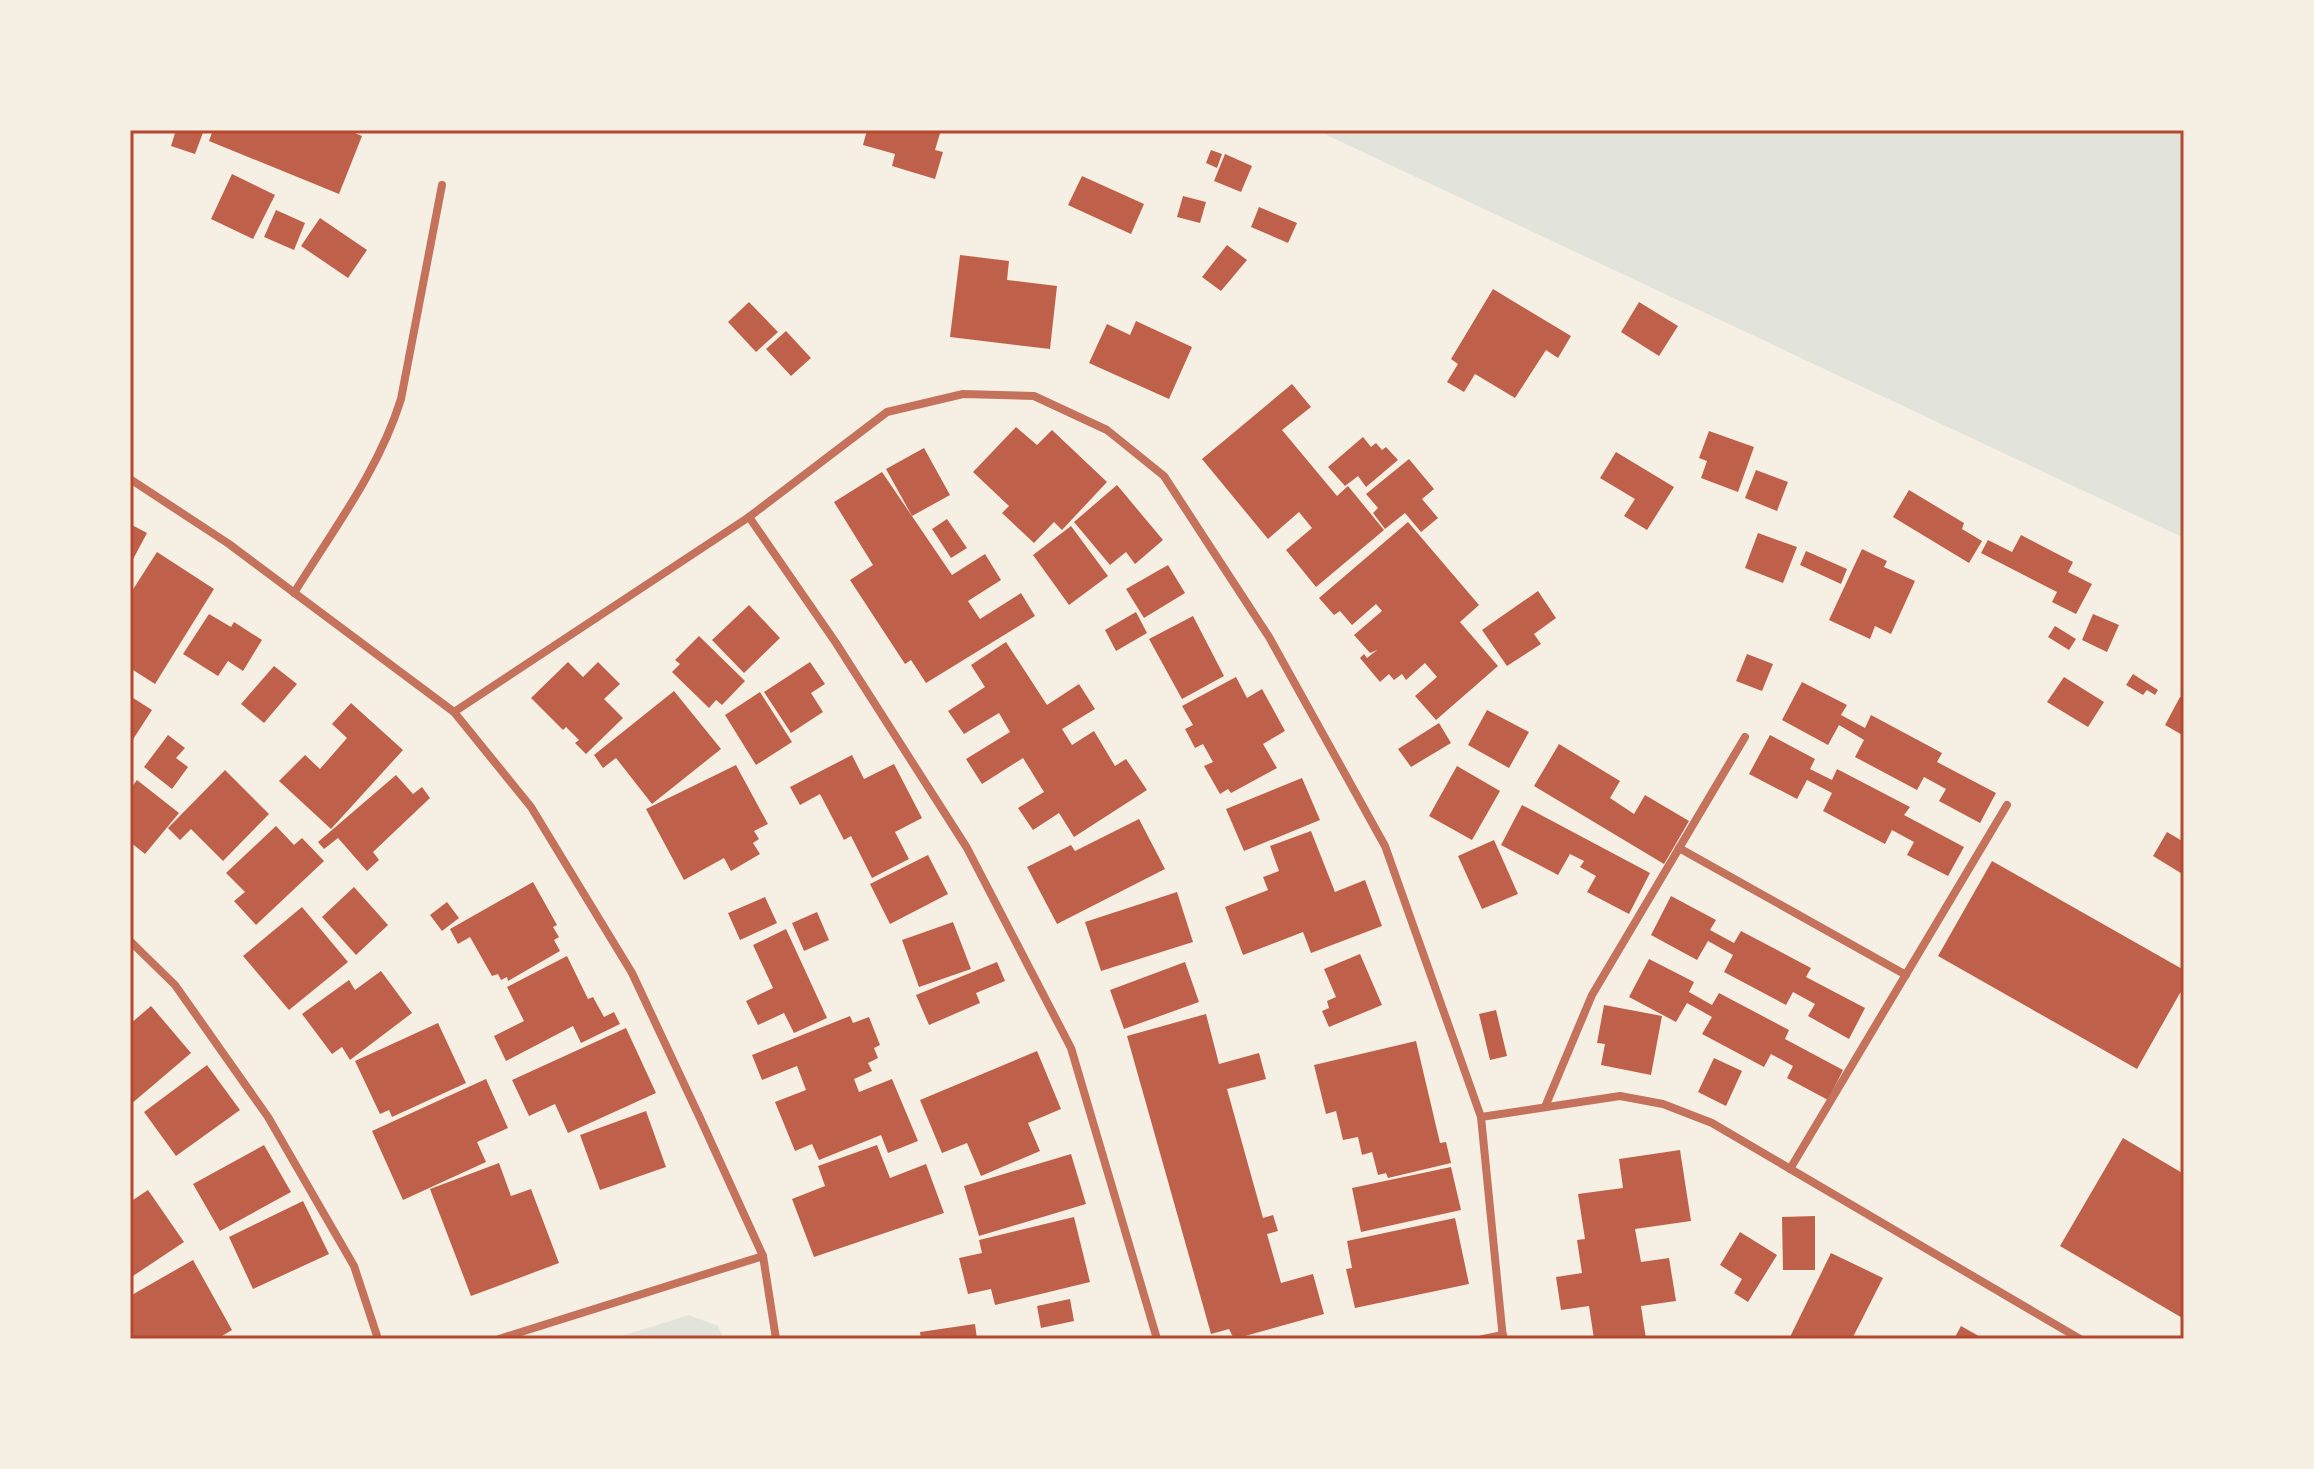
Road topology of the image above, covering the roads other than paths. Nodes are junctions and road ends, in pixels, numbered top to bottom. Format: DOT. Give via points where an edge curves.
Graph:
graph roads {
  1 [pos="442,185"];
  2 [pos="130,479"];
  3 [pos="749,517"];
  4 [pos="294,593"];
  5 [pos="454,712"];
  6 [pos="1745,737"];
  7 [pos="2007,805"];
  8 [pos="1679,848"];
  9 [pos="130,941"];
  10 [pos="1906,975"];
  11 [pos="1545,1107"];
  12 [pos="1481,1117"];
  13 [pos="1790,1169"];
  14 [pos="763,1256"];
  15 [pos="1503,1337"];
  16 [pos="378,1339"];
  17 [pos="499,1339"];
  18 [pos="776,1339"];
  19 [pos="1157,1339"];
  20 [pos="1483,1339"];
  21 [pos="2080,1339"];
  1 -- 4 [label="street" via="392,428"];
  2 -- 4 [label="street"];
  3 -- 5 [label="street"];
  3 -- 12 [label="street" via="887,412 963,394 1034,396 1107,430 1164,476 1269,637 1385,846"];
  3 -- 19 [label="street" via="967,848 1071,1048"];
  4 -- 5 [label="street"];
  5 -- 14 [label="street" via="531,807 632,973"];
  6 -- 8 [label="street"];
  7 -- 10 [label="street"];
  8 -- 10 [label="street"];
  8 -- 11 [label="street" via="1592,995"];
  9 -- 16 [label="street" via="175,985 268,1117 354,1266"];
  10 -- 13 [label="street"];
  11 -- 12 [label="street"];
  11 -- 13 [label="street" via="1620,1096 1663,1104 1712,1123"];
  12 -- 15 [label="street"];
  13 -- 21 [label="street"];
  14 -- 17 [label="street"];
  14 -- 18 [label="street"];
  15 -- 20 [label="street"];
}
